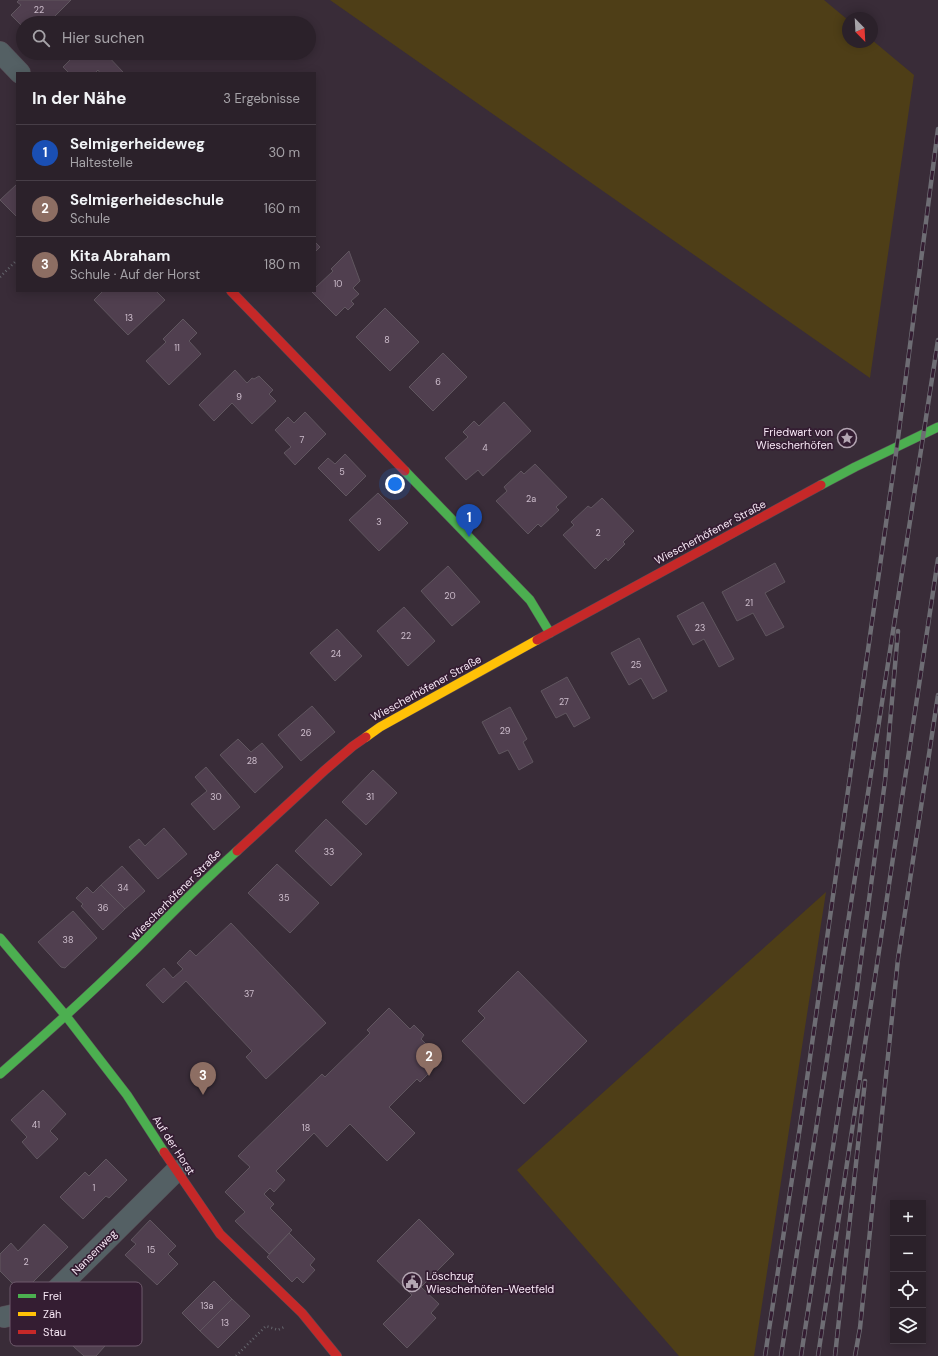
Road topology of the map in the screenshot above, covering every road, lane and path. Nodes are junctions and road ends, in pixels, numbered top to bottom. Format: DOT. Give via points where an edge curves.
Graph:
graph roads {
  1 [pos="0,52"];
  2 [pos="19,72"];
  3 [pos="16,261"];
  4 [pos="0,277"];
  5 [pos="232,292"];
  6 [pos="938,427"];
  7 [pos="550,633"];
  8 [pos="0,938"];
  9 [pos="66,1016"];
  10 [pos="0,1074"];
  11 [pos="176,1171"];
  12 [pos="64,1282"];
  13 [pos="302,1313"];
  14 [pos="10,1316"];
  15 [pos="4,1317"];
  16 [pos="236,1356"];
  17 [pos="337,1356"];
  1 -- 2 [label="street"];
  3 -- 4 [label="path"];
  5 -- 7 [label="street" via="530,600"];
  6 -- 7 [label="street, Wiescherhöfener Straße" via="855,467"];
  7 -- 9 [label="street, Wiescherhöfener Straße" via="380,727 353,746 206,879"];
  8 -- 9 [label="street, Auf der Horst"];
  9 -- 10 [label="street, Wiescherhöfener Straße"];
  9 -- 11 [label="street, Auf der Horst" via="126,1095"];
  11 -- 12 [label="street, Nansenweg"];
  11 -- 13 [label="street, Auf der Horst" via="220,1234"];
  13 -- 16 [label="path" via="293,1324 278,1330 266,1326"];
  13 -- 17 [label="street, Auf der Horst"];
  14 -- 15 [label="street, Nansenweg"];
}
